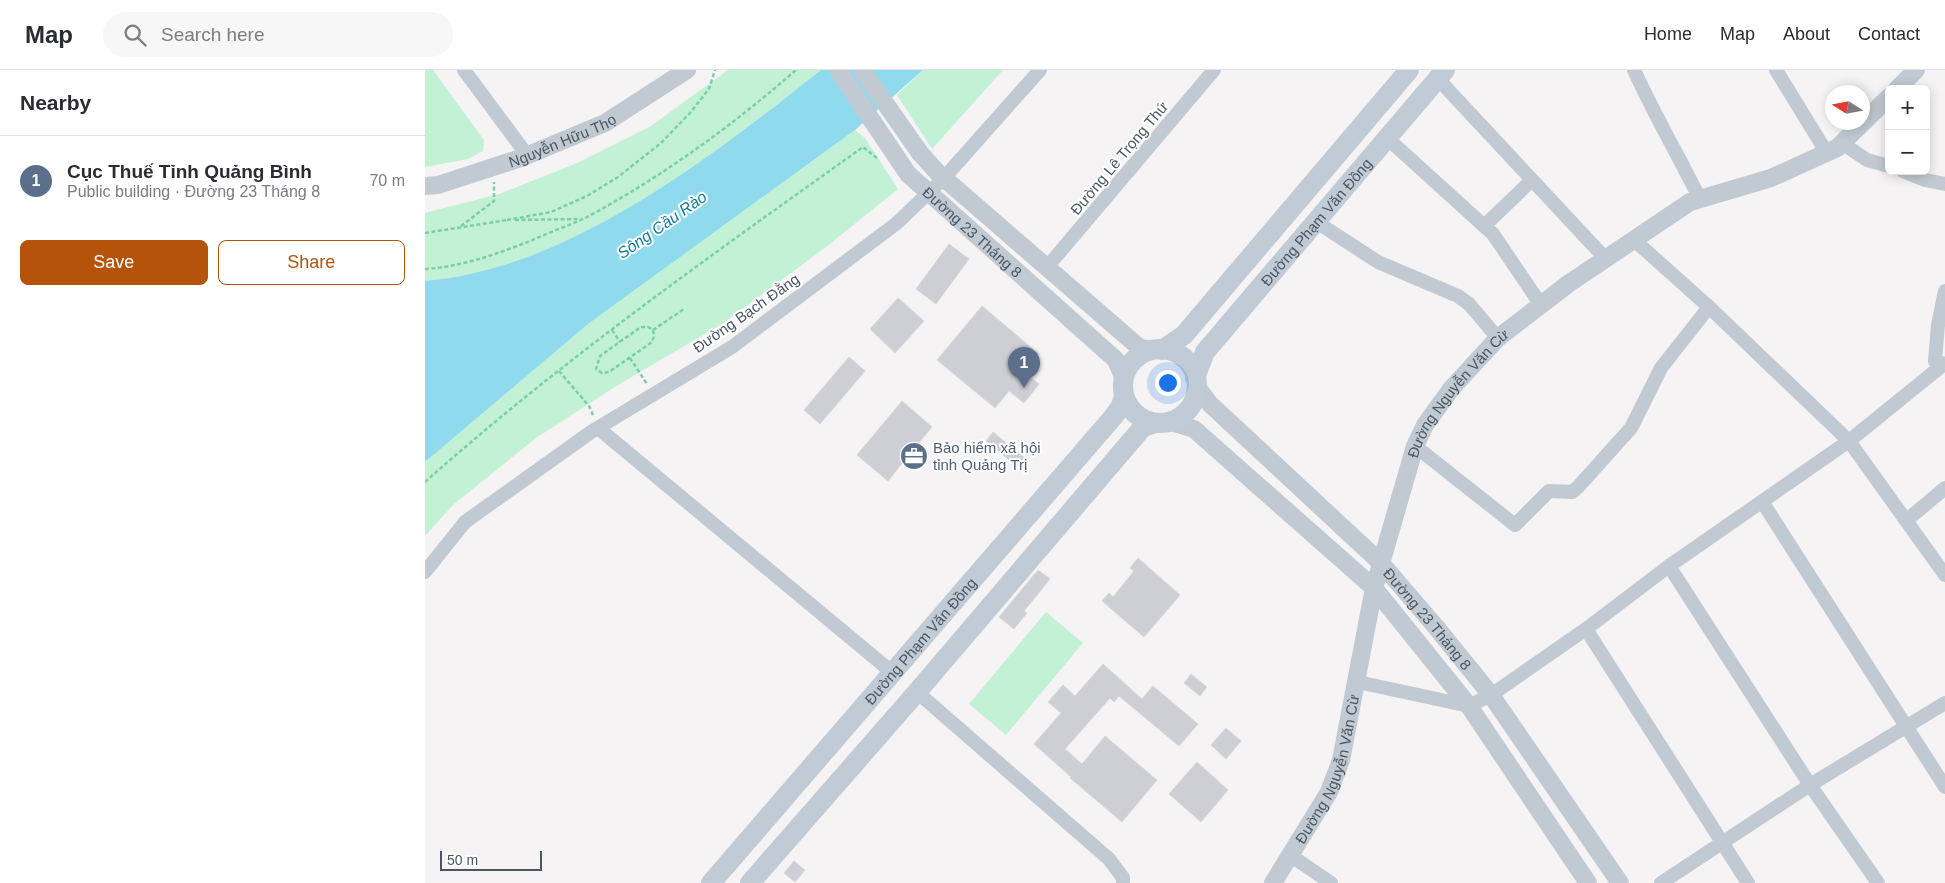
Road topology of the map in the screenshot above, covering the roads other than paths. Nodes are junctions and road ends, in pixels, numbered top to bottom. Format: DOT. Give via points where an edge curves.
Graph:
graph roads {
  1 [pos="464,70"];
  2 [pos="687,70"];
  3 [pos="838,70"];
  4 [pos="862,70"];
  5 [pos="1040,70"];
  6 [pos="1214,70"];
  7 [pos="1409,70"];
  8 [pos="1634,70"];
  9 [pos="1776,70"];
  10 [pos="1916,70"];
  11 [pos="1442,74"];
  12 [pos="1901,85"];
  13 [pos="1885,101"];
  14 [pos="1387,138"];
  15 [pos="1842,143"];
  16 [pos="1827,153"];
  17 [pos="527,155"];
  18 [pos="1885,165"];
  19 [pos="1913,175"];
  20 [pos="944,178"];
  21 [pos="1532,180"];
  22 [pos="1945,184"];
  23 [pos="425,186"];
  24 [pos="928,193"];
  25 [pos="1699,199"];
  26 [pos="1315,222"];
  27 [pos="1484,226"];
  28 [pos="1633,239"];
  29 [pos="1605,258"];
  30 [pos="1048,266"];
  31 [pos="1945,290"];
  32 [pos="1541,305"];
  33 [pos="1709,307"];
  34 [pos="1498,338"];
  35 [pos="1157,350"];
  36 [pos="1945,364"];
  37 [pos="1196,382"];
  38 [pos="1124,388"];
  39 [pos="1163,422"];
  40 [pos="598,428"];
  41 [pos="1849,441"];
  42 [pos="1415,446"];
  43 [pos="1945,488"];
  44 [pos="1763,503"];
  45 [pos="1907,520"];
  46 [pos="1381,563"];
  47 [pos="1669,566"];
  48 [pos="425,572"];
  49 [pos="1945,575"];
  50 [pos="1375,588"];
  51 [pos="1586,629"];
  52 [pos="893,673"];
  53 [pos="1358,682"];
  54 [pos="917,692"];
  55 [pos="1491,695"];
  56 [pos="1945,703"];
  57 [pos="1469,706"];
  58 [pos="1908,727"];
  59 [pos="1810,785"];
  60 [pos="1945,787"];
  61 [pos="1723,841"];
  62 [pos="1290,855"];
  63 [pos="711,883"];
  64 [pos="750,883"];
  65 [pos="1123,883"];
  66 [pos="1273,883"];
  67 [pos="1331,883"];
  68 [pos="1588,883"];
  69 [pos="1620,883"];
  70 [pos="1661,883"];
  71 [pos="1748,883"];
  72 [pos="1879,883"];
  1 -- 17 [label="street"];
  2 -- 17 [label="street, Nguyễn Hữu Thọ" via="605,122"];
  3 -- 24 [label="street, Đường 23 Tháng 8" via="903,167"];
  4 -- 20 [label="street, Đường 23 Tháng 8" via="920,153"];
  5 -- 20 [label="street, Đường Bạch Đằng"];
  6 -- 30 [label="street, Đường Lê Trọng Thứ"];
  7 -- 35 [label="main road, Đường Phạm Văn Đồng" via="1184,335"];
  8 -- 25 [label="street"];
  9 -- 16 [label="street"];
  10 -- 12 [label="street"];
  11 -- 14 [label="main road, Đường Phạm Văn Đồng"];
  11 -- 21 [label="street"];
  13 -- 15 [label="street, Đường Nguyễn Văn Cừ"];
  14 -- 26 [label="main road, Đường Phạm Văn Đồng"];
  14 -- 27 [label="street"];
  15 -- 16 [label="street, Đường Nguyễn Văn Cừ"];
  15 -- 18 [label="street" via="1867,160"];
  16 -- 25 [label="street, Đường Nguyễn Văn Cừ" via="1771,178"];
  17 -- 23 [label="street, Nguyễn Hữu Thọ" via="438,185"];
  19 -- 22 [label="street"];
  20 -- 24 [label="street, Đường Bạch Đằng"];
  20 -- 30 [label="street, Đường 23 Tháng 8"];
  21 -- 27 [label="street"];
  21 -- 29 [label="street"];
  24 -- 38 [label="street, Đường 23 Tháng 8" via="1116,360"];
  24 -- 40 [label="street, Đường Bạch Đằng" via="897,223 732,347"];
  25 -- 28 [label="street, Đường Nguyễn Văn Cừ"];
  26 -- 34 [label="street" via="1378,262 1458,296"];
  26 -- 37 [label="main road, Đường Phạm Văn Đồng" via="1205,352"];
  27 -- 32 [label="street" via="1493,234"];
  28 -- 29 [label="street, Đường Nguyễn Văn Cừ"];
  28 -- 33 [label="street"];
  29 -- 32 [label="street, Đường Nguyễn Văn Cừ"];
  30 -- 35 [label="street, Đường 23 Tháng 8" via="1140,348"];
  31 -- 36 [label="street" via="1935,361"];
  32 -- 34 [label="street, Đường Nguyễn Văn Cừ"];
  33 -- 41 [label="street"];
  33 -- 42 [label="street" via="1661,368 1631,428 1578,487 1572,492 1549,492 1515,525"];
  34 -- 42 [label="street, Đường Nguyễn Văn Cừ" via="1451,390 1425,425"];
  35 -- 37 [label="main road" via="1178,354 1194,372"];
  35 -- 38 [label="main road" via="1133,361"];
  36 -- 41 [label="street"];
  37 -- 39 [label="main road" via="1192,405 1185,414"];
  37 -- 46 [label="street, Đường 23 Tháng 8" via="1210,404"];
  38 -- 39 [label="main road" via="1135,414 1144,420"];
  38 -- 52 [label="main road, Đường Phạm Văn Đồng" via="1121,406 1114,416"];
  39 -- 50 [label="street, Đường 23 Tháng 8" via="1194,429"];
  39 -- 54 [label="main road, Đường Phạm Văn Đồng" via="1143,428 1137,434"];
  40 -- 48 [label="street, Đường Bạch Đằng" via="465,522"];
  40 -- 52 [label="street"];
  41 -- 44 [label="street"];
  41 -- 45 [label="street"];
  42 -- 46 [label="street, Đường Nguyễn Văn Cừ"];
  43 -- 45 [label="street"];
  44 -- 47 [label="street"];
  44 -- 58 [label="street"];
  45 -- 49 [label="street"];
  46 -- 50 [label="street, Đường Nguyễn Văn Cừ"];
  46 -- 55 [label="street, Đường 23 Tháng 8"];
  47 -- 51 [label="street"];
  47 -- 59 [label="street"];
  50 -- 53 [label="street, Đường Nguyễn Văn Cừ"];
  50 -- 57 [label="street, Đường 23 Tháng 8"];
  51 -- 55 [label="street"];
  51 -- 61 [label="street"];
  52 -- 54 [label="main road"];
  52 -- 63 [label="main road, Đường Phạm Văn Đồng"];
  53 -- 57 [label="street"];
  53 -- 62 [label="street, Đường Nguyễn Văn Cừ" via="1341,760 1329,792"];
  54 -- 64 [label="main road, Đường Phạm Văn Đồng"];
  54 -- 65 [label="street" via="1109,859"];
  55 -- 57 [label="street"];
  55 -- 69 [label="street, Đường 23 Tháng 8"];
  56 -- 58 [label="street"];
  57 -- 68 [label="street, Đường 23 Tháng 8"];
  58 -- 59 [label="street"];
  58 -- 60 [label="street"];
  59 -- 61 [label="street"];
  59 -- 72 [label="street"];
  61 -- 70 [label="street"];
  61 -- 71 [label="street"];
  62 -- 66 [label="street, Đường Nguyễn Văn Cừ"];
  62 -- 67 [label="street"];
}
